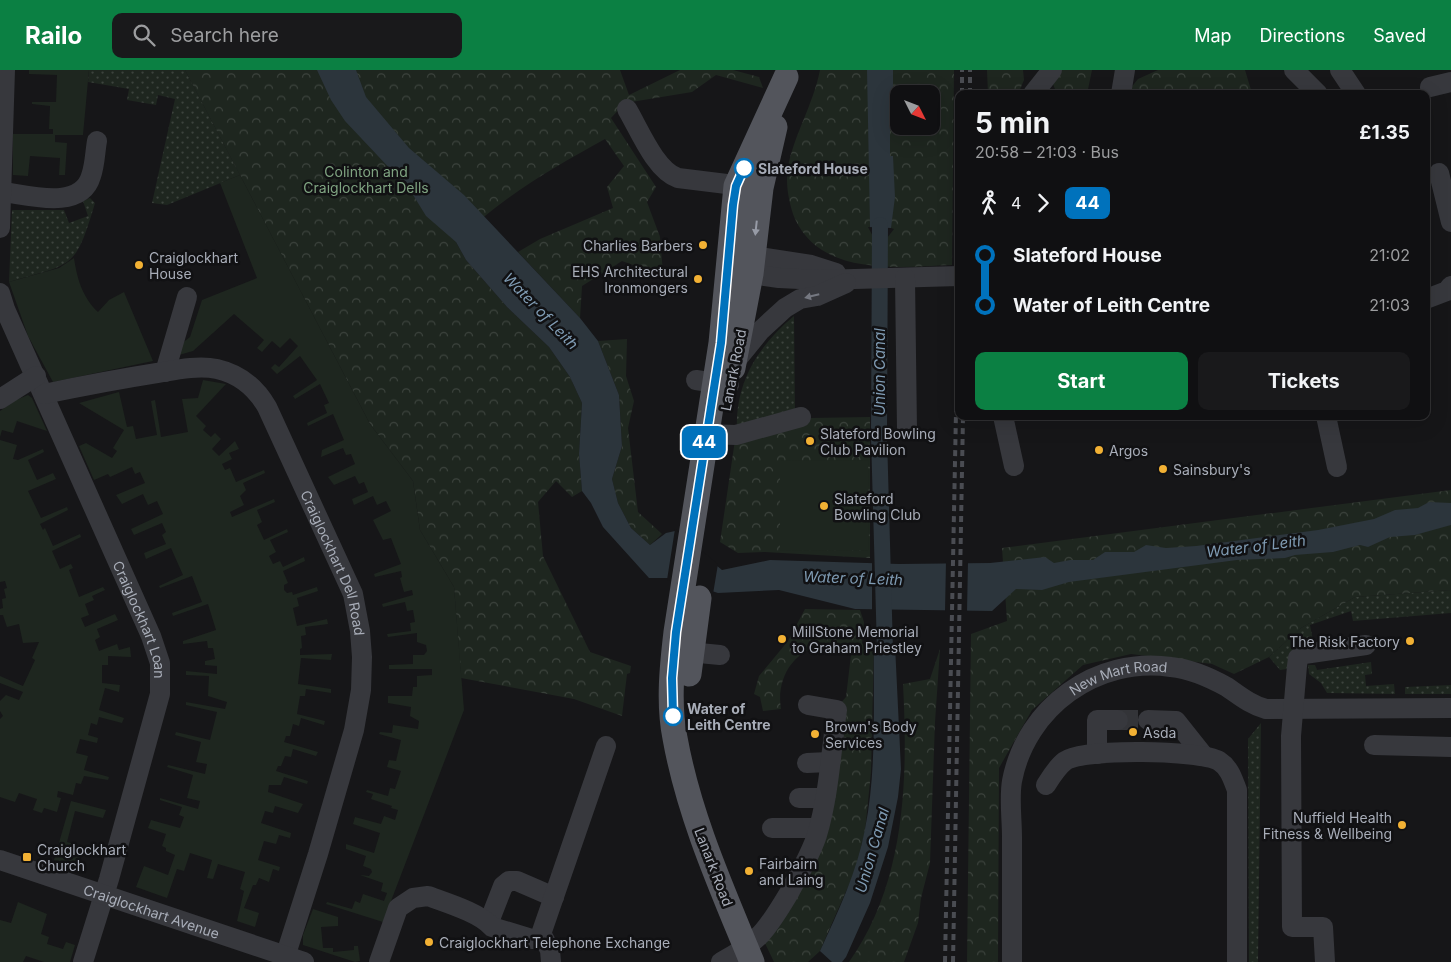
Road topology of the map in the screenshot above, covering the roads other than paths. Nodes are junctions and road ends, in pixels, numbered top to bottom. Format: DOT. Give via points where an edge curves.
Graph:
graph roads {
  1 [pos="5,70"];
  2 [pos="1052,70"];
  3 [pos="1125,70"];
  4 [pos="1294,70"];
  5 [pos="1340,70"];
  6 [pos="787,74"];
  7 [pos="1451,82"];
  8 [pos="1430,87"];
  9 [pos="1036,90"];
  10 [pos="1122,90"];
  11 [pos="1314,90"];
  12 [pos="1353,90"];
  13 [pos="627,109"];
  14 [pos="96,141"];
  15 [pos="1439,173"];
  16 [pos="736,186"];
  17 [pos="761,188"];
  18 [pos="3,192"];
  19 [pos="1451,222"];
  20 [pos="0,228"];
  21 [pos="740,264"];
  22 [pos="955,276"];
  23 [pos="905,278"];
  24 [pos="857,279"];
  25 [pos="1451,286"];
  26 [pos="0,293"];
  27 [pos="187,297"];
  28 [pos="1430,297"];
  29 [pos="165,372"];
  30 [pos="718,378"];
  31 [pos="40,385"];
  32 [pos="0,399"];
  33 [pos="802,416"];
  34 [pos="1005,420"];
  35 [pos="1327,420"];
  36 [pos="907,430"];
  37 [pos="713,434"];
  38 [pos="1014,466"];
  39 [pos="1337,467"];
  40 [pos="1366,645"];
  41 [pos="682,652"];
  42 [pos="720,655"];
  43 [pos="808,705"];
  44 [pos="1293,708"];
  45 [pos="1451,708"];
  46 [pos="1118,720"];
  47 [pos="1148,720"];
  48 [pos="1374,745"];
  49 [pos="606,746"];
  50 [pos="1451,747"];
  51 [pos="1097,754"];
  52 [pos="1203,755"];
  53 [pos="829,762"];
  54 [pos="807,763"];
  55 [pos="1046,785"];
  56 [pos="799,798"];
  57 [pos="825,798"];
  58 [pos="772,828"];
  59 [pos="818,828"];
  60 [pos="0,860"];
  61 [pos="104,896"];
  62 [pos="554,897"];
  63 [pos="489,922"];
  64 [pos="542,935"];
  65 [pos="749,956"];
  66 [pos="295,959"];
  67 [pos="83,962"];
  68 [pos="379,962"];
  69 [pos="551,962"];
  70 [pos="721,962"];
  71 [pos="1012,962"];
  72 [pos="1237,962"];
  73 [pos="1326,962"];
  1 -- 18 [label="street"];
  2 -- 9 [label="street"];
  3 -- 10 [label="street"];
  4 -- 11 [label="street"];
  5 -- 12 [label="street"];
  6 -- 16 [label="main road, Lanark Road"];
  6 -- 17 [label="main road, Lanark Road"];
  7 -- 8 [label="street"];
  13 -- 16 [label="street" via="657,160 670,175"];
  14 -- 18 [label="street" via="91,177 86,186 73,196 59,199"];
  15 -- 19 [label="street"];
  16 -- 17 [label="street"];
  16 -- 21 [label="main road, Lanark Road"];
  17 -- 21 [label="main road, Lanark Road, one-way"];
  18 -- 20 [label="street"];
  21 -- 24 [label="street" via="811,265"];
  21 -- 30 [label="main road, Lanark Road"];
  22 -- 23 [label="street"];
  23 -- 24 [label="street"];
  23 -- 36 [label="street"];
  24 -- 30 [label="street, one-way" via="817,296 800,299 785,308"];
  25 -- 28 [label="street"];
  26 -- 31 [label="street, Craiglockhart Loan"];
  27 -- 29 [label="street"];
  29 -- 31 [label="street, Craiglockhart Dell Road"];
  29 -- 66 [label="street, Craiglockhart Dell Road" via="217,369 244,380 262,398 353,594 360,631 362,675 354,730 318,854"];
  30 -- 37 [label="main road, Lanark Road"];
  31 -- 32 [label="street"];
  31 -- 61 [label="street, Craiglockhart Loan" via="160,663 160,694"];
  33 -- 37 [label="street" via="736,435"];
  34 -- 38 [label="street"];
  35 -- 39 [label="street"];
  37 -- 41 [label="main road, Lanark Road"];
  40 -- 44 [label="street" via="1304,654 1298,658"];
  41 -- 42 [label="street"];
  41 -- 65 [label="main road, Lanark Road" via="673,722 709,857"];
  43 -- 53 [label="street" via="837,710"];
  44 -- 45 [label="street, New Mart Road"];
  44 -- 71 [label="street, New Mart Road" via="1259,707 1207,676 1153,665 1102,673 1084,681 1050,708 1021,750 1012,782"];
  44 -- 73 [label="street" via="1292,927 1324,927"];
  46 -- 51 [label="street" via="1098,720"];
  47 -- 52 [label="street" via="1176,721"];
  48 -- 50 [label="street"];
  49 -- 62 [label="street"];
  51 -- 52 [label="street"];
  51 -- 55 [label="street" via="1066,761"];
  52 -- 72 [label="street" via="1220,762 1229,771 1238,790"];
  53 -- 54 [label="street"];
  53 -- 57 [label="street"];
  56 -- 57 [label="street"];
  57 -- 59 [label="street"];
  58 -- 59 [label="street"];
  59 -- 65 [label="street" via="805,865"];
  60 -- 61 [label="street, Craiglockhart Avenue"];
  61 -- 66 [label="street, Craiglockhart Avenue"];
  61 -- 67 [label="street, Craiglockhart Loan"];
  62 -- 63 [label="street" via="517,881 509,881 503,886"];
  62 -- 64 [label="street"];
  63 -- 64 [label="street" via="492,927 532,939"];
  63 -- 68 [label="street" via="428,896 413,898 398,908"];
  64 -- 69 [label="street" via="550,950"];
  65 -- 70 [label="street"];
}
